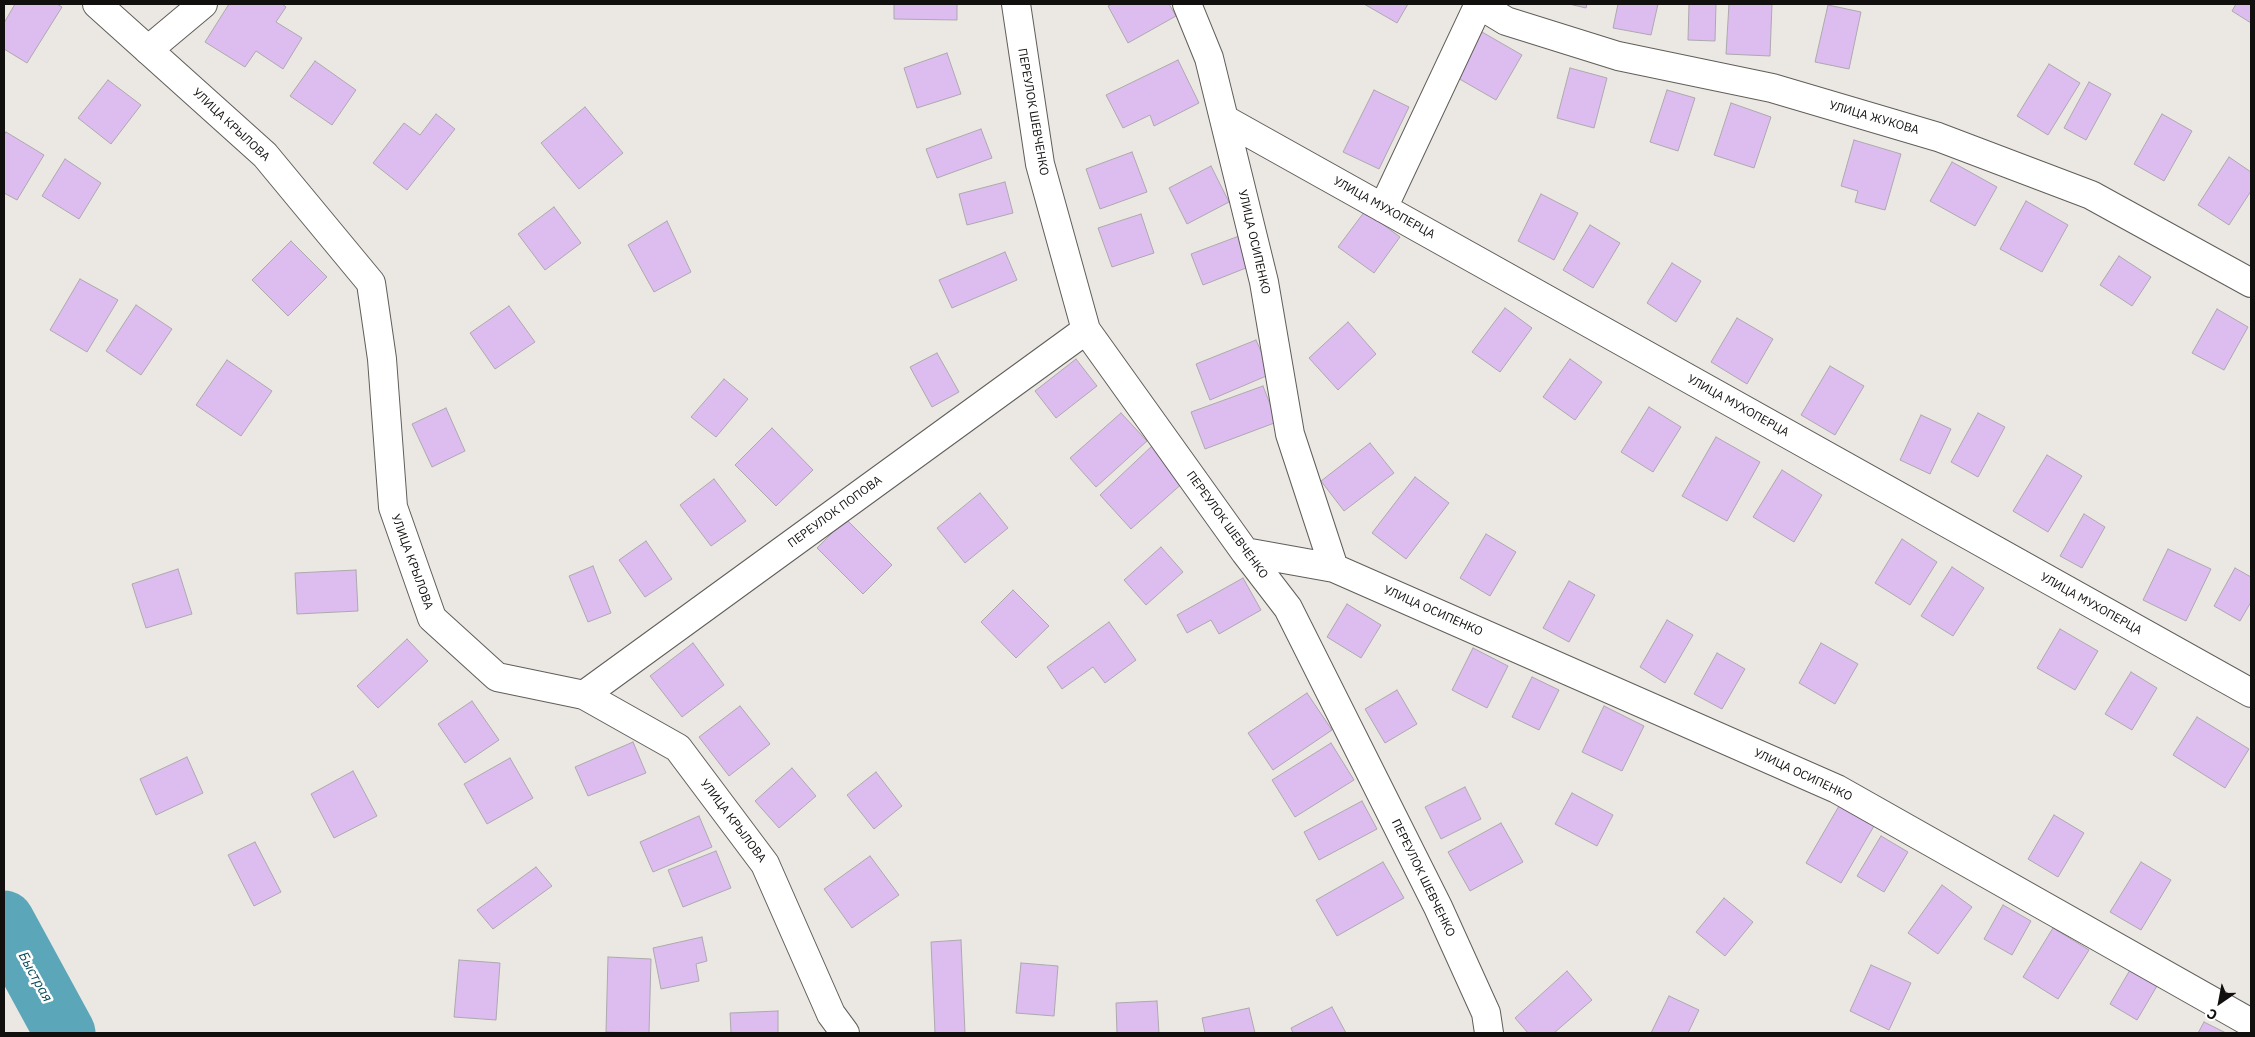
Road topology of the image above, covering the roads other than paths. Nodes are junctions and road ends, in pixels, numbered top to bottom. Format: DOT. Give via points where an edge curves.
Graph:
graph roads {
  1 [pos="97,4"];
  2 [pos="203,4"];
  3 [pos="1016,4"];
  4 [pos="1187,4"];
  5 [pos="1479,4"];
  6 [pos="148,50"];
  7 [pos="1224,119"];
  8 [pos="1383,208"];
  9 [pos="2251,283"];
  10 [pos="1086,330"];
  11 [pos="1246,552"];
  12 [pos="1334,568"];
  13 [pos="2251,693"];
  14 [pos="584,695"];
  15 [pos="2251,1023"];
  16 [pos="845,1033"];
  17 [pos="1489,1033"];
  1 -- 6 [label="street, УЛИЦА КРЫЛОВА"];
  2 -- 6 [label="street"];
  3 -- 10 [label="street, ПЕРЕУЛОК ШЕВЧЕНКО" via="1040,164"];
  4 -- 7 [label="street, УЛИЦА ОСИПЕНКО" via="1209,58"];
  5 -- 8 [label="street"];
  5 -- 9 [label="street, УЛИЦА ЖУКОВА" via="1506,21 1618,56 1772,88 1938,137 2091,195"];
  6 -- 14 [label="street, УЛИЦА КРЫЛОВА" via="265,155 371,283 382,359 393,507 432,618 496,677"];
  7 -- 8 [label="street, УЛИЦА МУХОПЕРЦА"];
  7 -- 12 [label="street, УЛИЦА ОСИПЕНКО" via="1264,282 1290,434"];
  8 -- 13 [label="street, УЛИЦА МУХОПЕРЦА"];
  10 -- 11 [label="street, ПЕРЕУЛОК ШЕВЧЕНКО"];
  10 -- 14 [label="street, ПЕРЕУЛОК ПОПОВА"];
  11 -- 12 [label="street, УЛИЦА ОСИПЕНКО"];
  11 -- 17 [label="street, ПЕРЕУЛОК ШЕВЧЕНКО" via="1288,608 1438,907 1486,1013"];
  12 -- 15 [label="street, УЛИЦА ОСИПЕНКО" via="1836,789"];
  14 -- 16 [label="street, УЛИЦА КРЫЛОВА" via="678,748 765,864 831,1014"];
}
